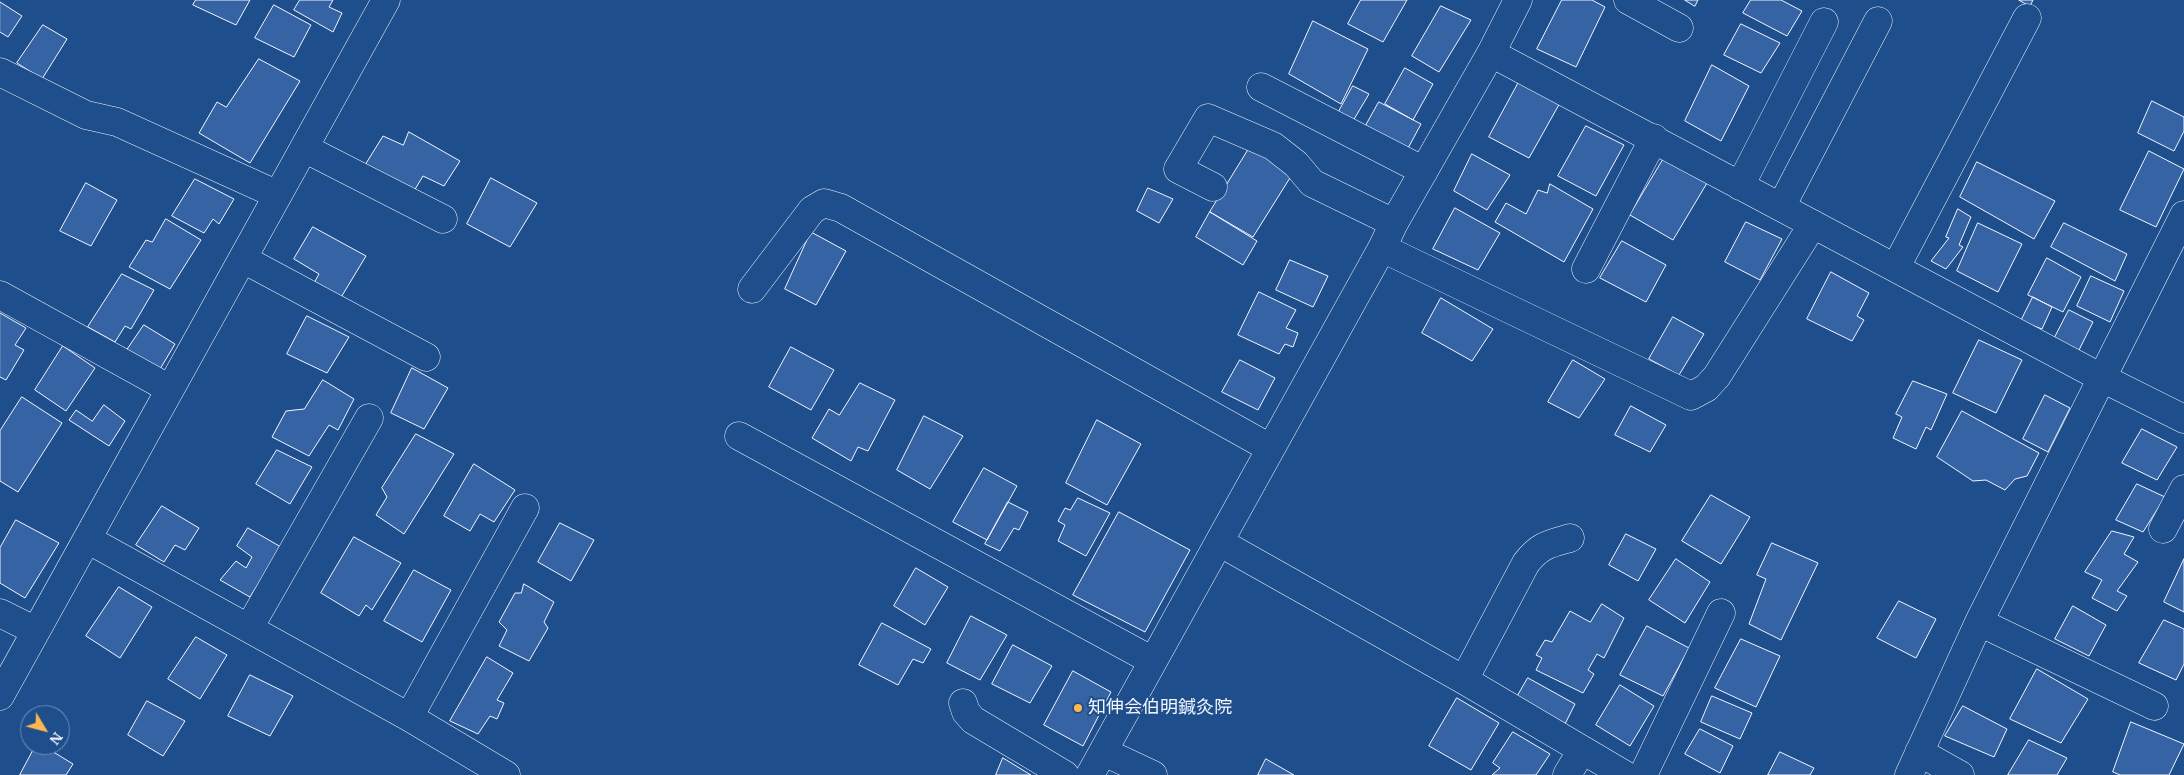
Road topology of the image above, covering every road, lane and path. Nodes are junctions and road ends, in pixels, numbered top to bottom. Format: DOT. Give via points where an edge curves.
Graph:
graph roads {
  1 [pos="386,0"];
  2 [pos="1518,0"];
  3 [pos="1628,0"];
  4 [pos="2027,18"];
  5 [pos="1878,20"];
  6 [pos="1824,22"];
  7 [pos="1678,28"];
  8 [pos="1491,53"];
  9 [pos="0,72"];
  10 [pos="1261,87"];
  11 [pos="1654,138"];
  12 [pos="304,148"];
  13 [pos="1424,170"];
  14 [pos="1740,186"];
  15 [pos="1213,187"];
  16 [pos="278,195"];
  17 [pos="1781,207"];
  18 [pos="2184,215"];
  19 [pos="443,219"];
  20 [pos="1394,223"];
  21 [pos="1813,224"];
  22 [pos="1382,248"];
  23 [pos="243,258"];
  24 [pos="1896,267"];
  25 [pos="1586,268"];
  26 [pos="752,289"];
  27 [pos="0,295"];
  28 [pos="426,357"];
  29 [pos="2102,378"];
  30 [pos="170,389"];
  31 [pos="369,418"];
  32 [pos="2184,419"];
  33 [pos="739,436"];
  34 [pos="1270,448"];
  35 [pos="2184,489"];
  36 [pos="524,508"];
  37 [pos="2163,529"];
  38 [pos="1570,538"];
  39 [pos="87,539"];
  40 [pos="1219,542"];
  41 [pos="1721,612"];
  42 [pos="0,613"];
  43 [pos="1979,622"];
  44 [pos="250,628"];
  45 [pos="36,631"];
  46 [pos="1153,661"];
  47 [pos="1464,680"];
  48 [pos="0,696"];
  49 [pos="963,703"];
  50 [pos="2154,706"];
  51 [pos="409,717"];
  52 [pos="1582,750"];
  53 [pos="1104,752"];
  54 [pos="1914,764"];
  55 [pos="506,775"];
  56 [pos="1065,775"];
  57 [pos="1090,775"];
  58 [pos="1153,775"];
  59 [pos="1567,775"];
  60 [pos="1625,775"];
  61 [pos="1643,775"];
  62 [pos="1960,775"];
  1 -- 12 [label="street"];
  2 -- 8 [label="street"];
  3 -- 7 [label="street"];
  4 -- 24 [label="street"];
  5 -- 17 [label="street"];
  6 -- 14 [label="street"];
  8 -- 11 [label="street"];
  8 -- 13 [label="street"];
  9 -- 16 [label="street" via="86,116 118,122"];
  10 -- 13 [label="street"];
  11 -- 14 [label="street"];
  11 -- 25 [label="street"];
  12 -- 16 [label="street"];
  12 -- 19 [label="street"];
  13 -- 20 [label="street"];
  14 -- 17 [label="street"];
  15 -- 20 [label="street" via="1178,169 1208,118 1273,146 1296,164 1312,183"];
  16 -- 23 [label="street"];
  17 -- 21 [label="street"];
  18 -- 29 [label="street"];
  20 -- 22 [label="street"];
  21 -- 22 [label="street" via="1717,376 1706,388 1691,396"];
  21 -- 24 [label="street"];
  22 -- 34 [label="street"];
  23 -- 28 [label="street"];
  23 -- 30 [label="street"];
  24 -- 29 [label="street"];
  26 -- 34 [label="street" via="812,210 824,202 841,208"];
  27 -- 30 [label="street"];
  29 -- 32 [label="street"];
  29 -- 43 [label="street"];
  30 -- 39 [label="street"];
  31 -- 44 [label="street"];
  33 -- 46 [label="street"];
  34 -- 40 [label="street"];
  35 -- 37 [label="street"];
  36 -- 51 [label="street"];
  38 -- 47 [label="street" via="1536,550 1526,563"];
  39 -- 44 [label="street"];
  39 -- 45 [label="street"];
  40 -- 46 [label="street"];
  40 -- 47 [label="street"];
  41 -- 61 [label="street"];
  42 -- 45 [label="street"];
  43 -- 50 [label="street"];
  43 -- 54 [label="street"];
  44 -- 51 [label="street"];
  45 -- 48 [label="street"];
  46 -- 53 [label="street"];
  47 -- 52 [label="street"];
  49 -- 56 [label="street" via="973,720"];
  51 -- 55 [label="street"];
  52 -- 59 [label="street"];
  52 -- 60 [label="street"];
  53 -- 57 [label="street"];
  53 -- 58 [label="street"];
  54 -- 62 [label="street"];
}
